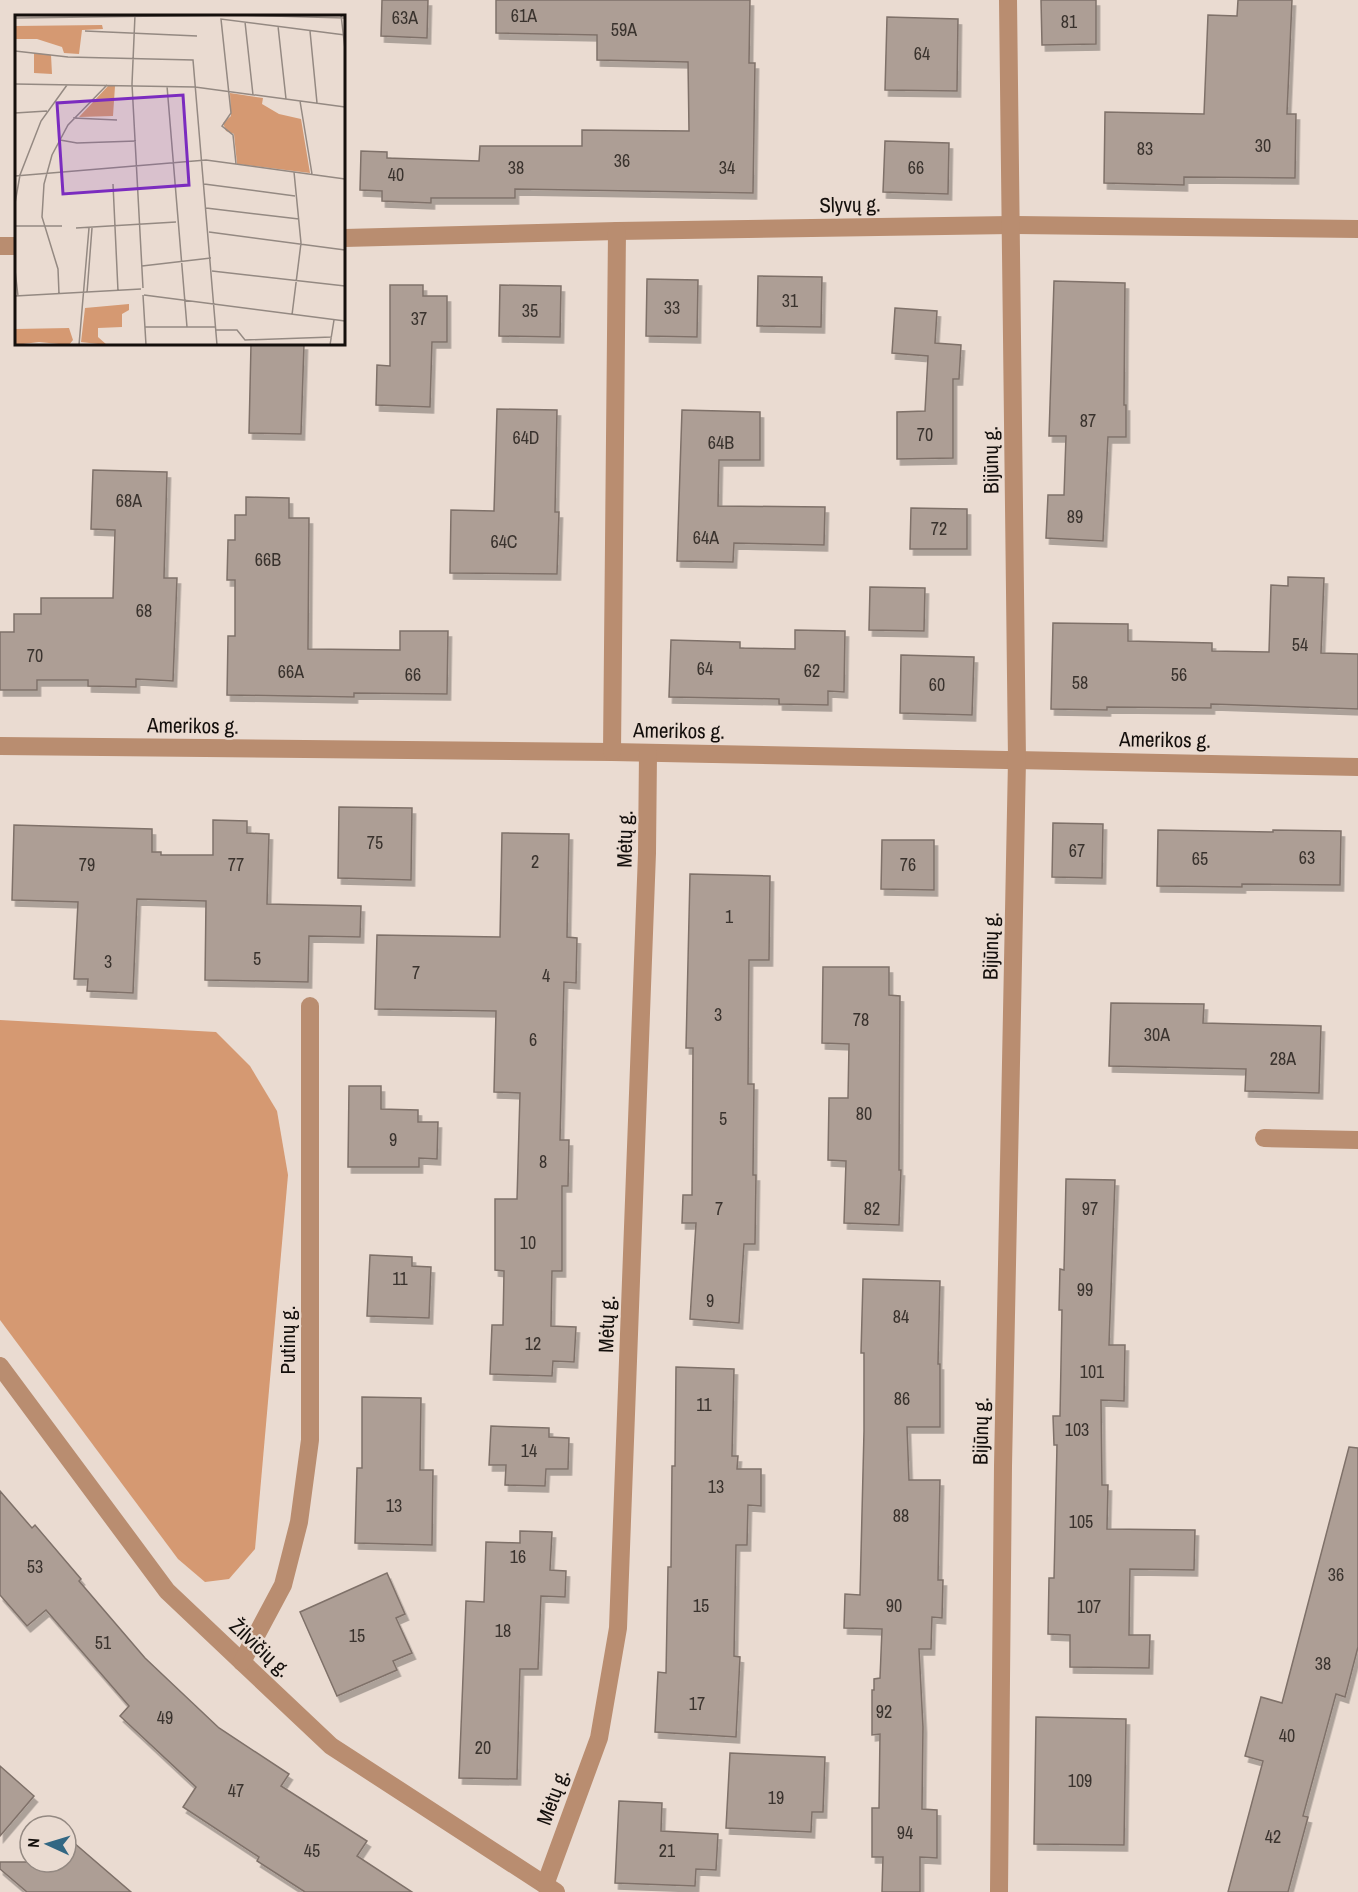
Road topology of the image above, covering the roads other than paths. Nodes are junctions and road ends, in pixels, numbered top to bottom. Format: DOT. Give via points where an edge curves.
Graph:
graph roads {
  1 [pos="1008,0"];
  2 [pos="1011,225"];
  3 [pos="1358,229"];
  4 [pos="617,231"];
  5 [pos="345,238"];
  6 [pos="0,746"];
  7 [pos="612,752"];
  8 [pos="648,753"];
  9 [pos="1017,760"];
  10 [pos="1358,767"];
  11 [pos="310,1005"];
  12 [pos="1264,1138"];
  13 [pos="1358,1140"];
  14 [pos="0,1366"];
  15 [pos="242,1662"];
  16 [pos="551,1889"];
  17 [pos="999,1892"];
  1 -- 2 [label="street, Bijūnų g."];
  2 -- 3 [label="street, Slyvų g."];
  2 -- 4 [label="street, Slyvų g."];
  2 -- 9 [label="street, Bijūnų g."];
  4 -- 5 [label="street, Slyvų g."];
  4 -- 7 [label="street"];
  6 -- 7 [label="street, Amerikos g."];
  7 -- 8 [label="street, Amerikos g."];
  8 -- 9 [label="street, Amerikos g."];
  8 -- 16 [label="street, Mėtų g." via="648,853 618,1628 599,1738"];
  9 -- 10 [label="street, Amerikos g."];
  9 -- 17 [label="street, Bijūnų g."];
  11 -- 15 [label="street, Putinų g." via="310,1440 299,1522 283,1585"];
  12 -- 13 [label="street"];
  14 -- 15 [label="street, Žilvičių g." via="167,1591"];
  15 -- 16 [label="street, Žilvičių g." via="331,1746"];
}
